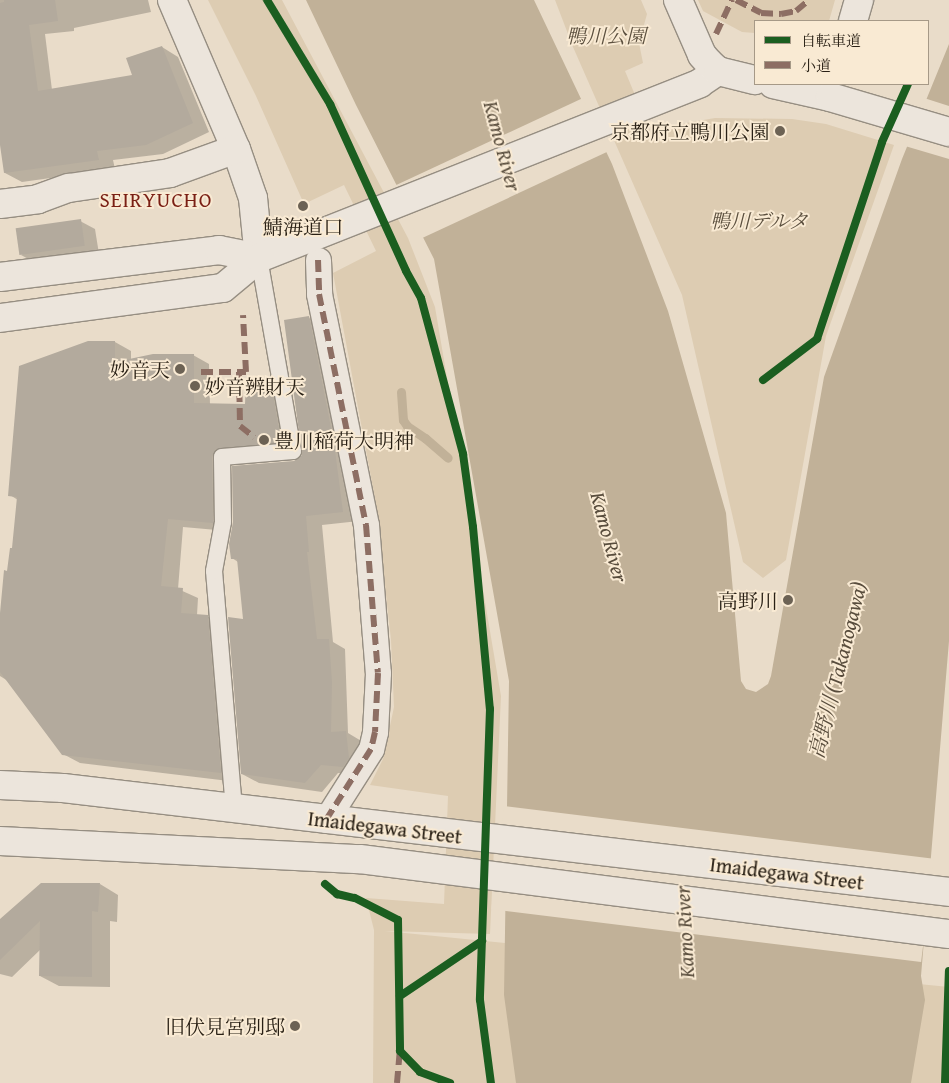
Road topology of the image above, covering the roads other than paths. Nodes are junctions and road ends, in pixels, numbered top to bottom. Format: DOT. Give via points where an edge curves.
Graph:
graph roads {
  1 [pos="172,0"];
  2 [pos="678,0"];
  3 [pos="859,0"];
  4 [pos="853,20"];
  5 [pos="718,71"];
  6 [pos="754,80"];
  7 [pos="783,85"];
  8 [pos="832,90"];
  9 [pos="949,132"];
  10 [pos="236,149"];
  11 [pos="0,204"];
  12 [pos="259,258"];
  13 [pos="318,260"];
  14 [pos="0,277"];
  15 [pos="0,318"];
  16 [pos="0,785"];
  17 [pos="234,809"];
  18 [pos="326,820"];
  19 [pos="0,841"];
  20 [pos="949,892"];
  21 [pos="949,934"];
  1 -- 10 [label="street"];
  2 -- 5 [label="street" via="702,55"];
  3 -- 4 [label="street"];
  5 -- 6 [label="street"];
  5 -- 12 [label="street" via="700,83"];
  7 -- 8 [label="street"];
  8 -- 9 [label="street" via="858,106"];
  10 -- 11 [label="street" via="170,173 69,188 38,199"];
  10 -- 12 [label="street" via="253,198"];
  12 -- 14 [label="street" via="218,250"];
  12 -- 15 [label="street" via="223,288"];
  12 -- 17 [label="lane" via="293,451 222,457 223,522 214,571"];
  13 -- 18 [label="street" via="319,294 366,525 378,672 371,749"];
  16 -- 17 [label="street, Imaidegawa Street" via="63,788"];
  17 -- 18 [label="street, Imaidegawa Street"];
  18 -- 20 [label="street, Imaidegawa Street"];
  19 -- 21 [label="street, Imaidegawa Street" via="360,859"];
}
